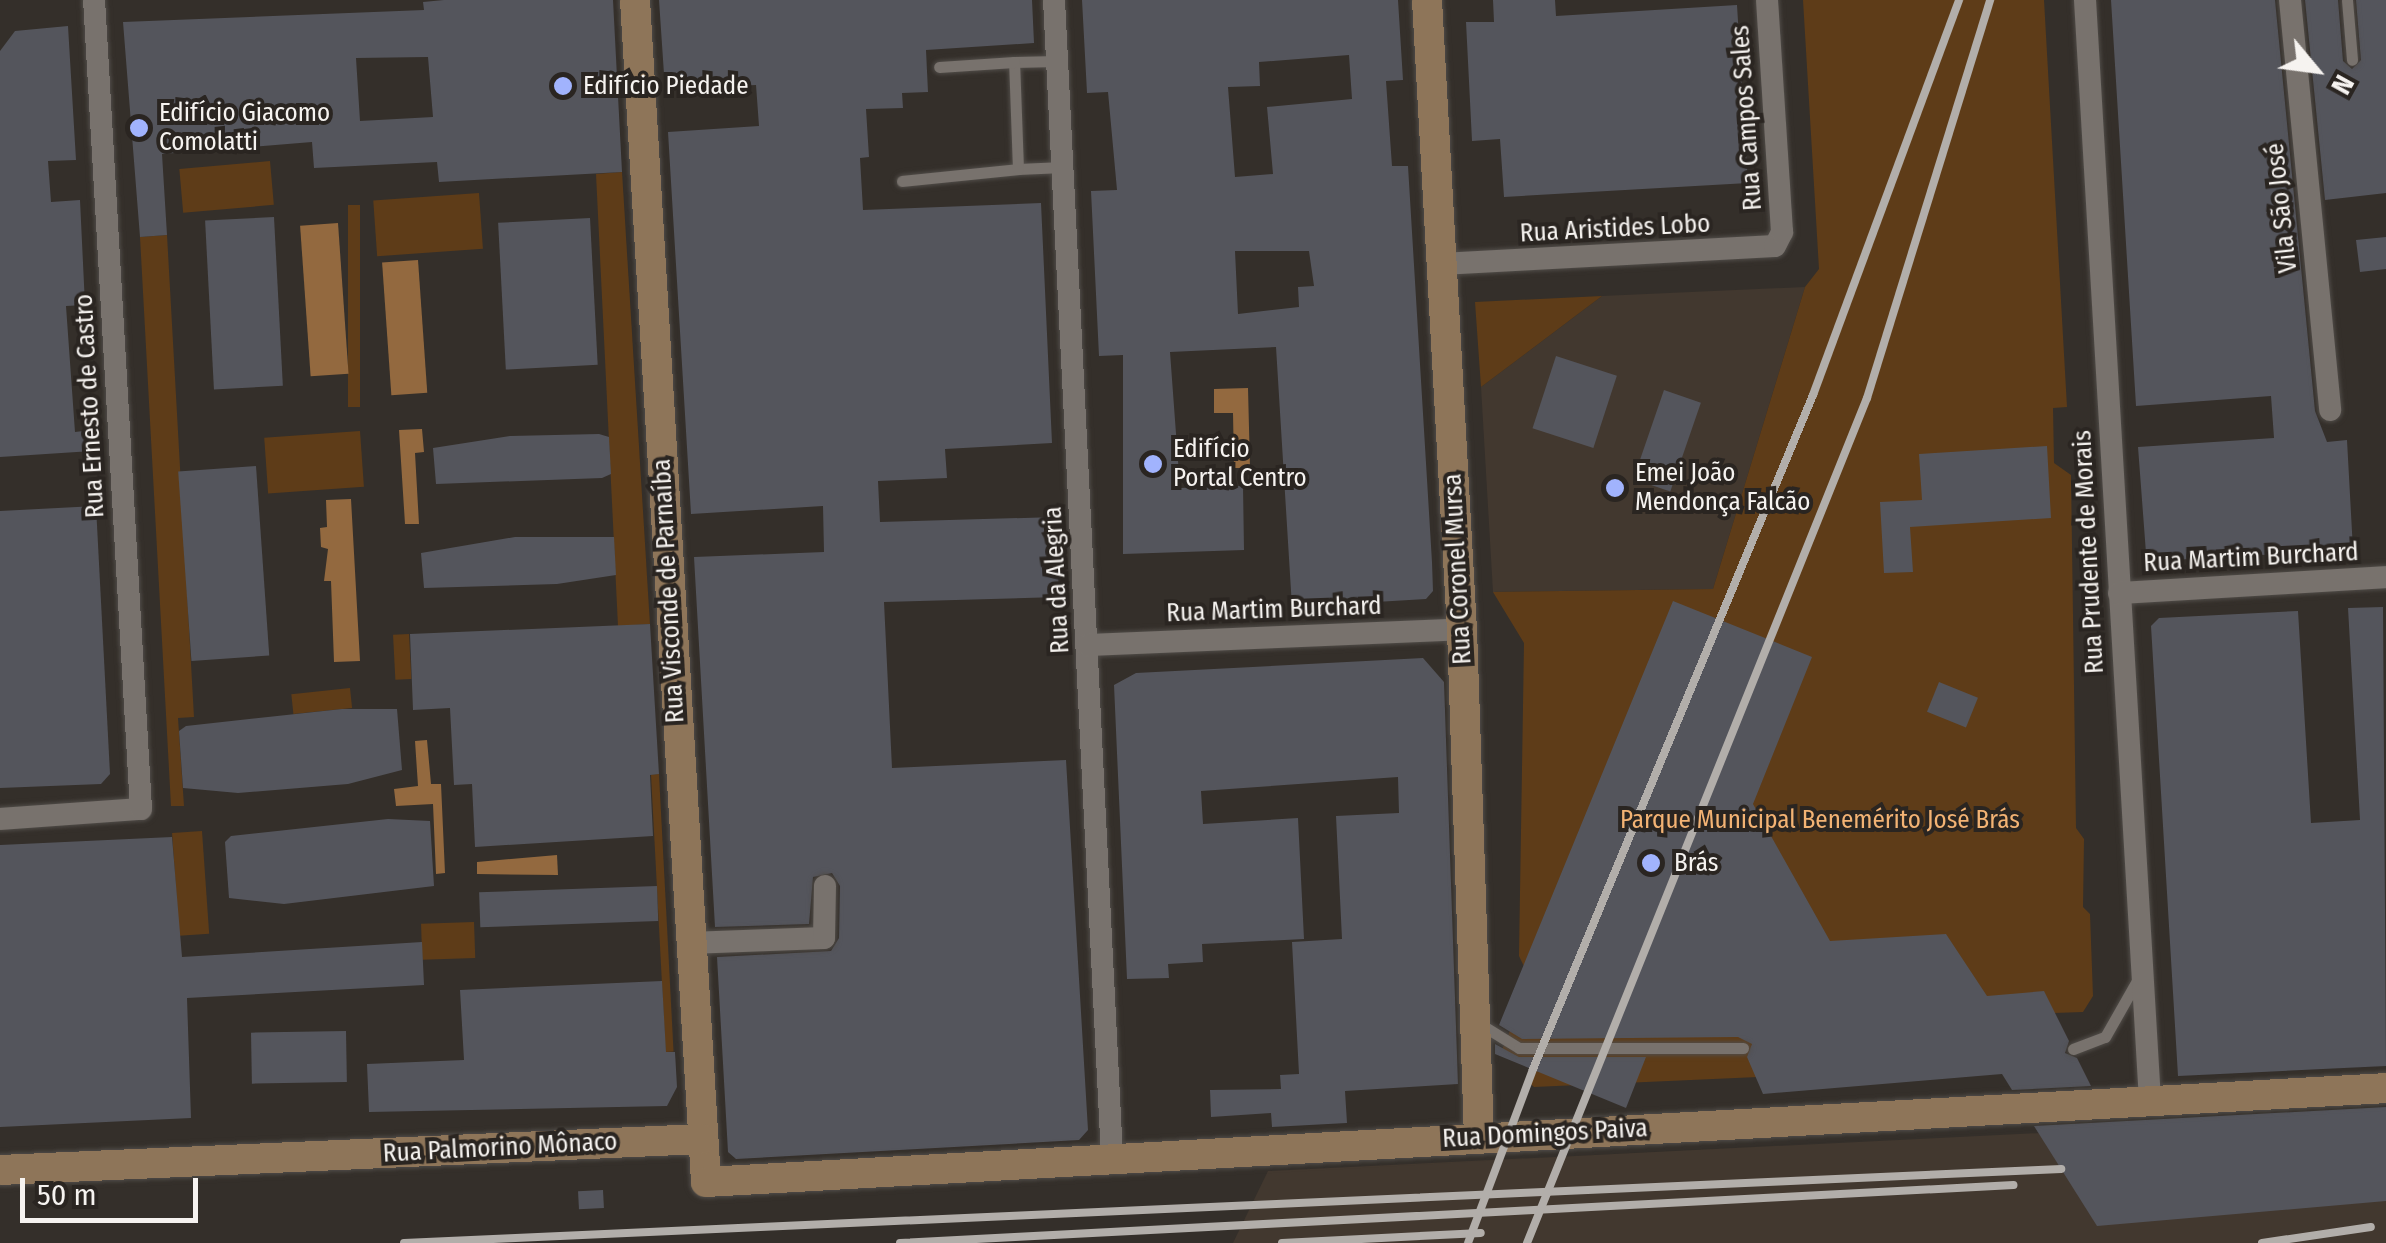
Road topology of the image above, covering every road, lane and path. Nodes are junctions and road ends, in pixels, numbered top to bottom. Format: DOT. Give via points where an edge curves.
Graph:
graph roads {
  1 [pos="94,0"];
  2 [pos="634,0"];
  3 [pos="1054,0"];
  4 [pos="1427,0"];
  5 [pos="1767,0"];
  6 [pos="2085,0"];
  7 [pos="2290,0"];
  8 [pos="2347,0"];
  9 [pos="2352,60"];
  10 [pos="1057,61"];
  11 [pos="1014,62"];
  12 [pos="939,68"];
  13 [pos="1063,167"];
  14 [pos="1018,168"];
  15 [pos="902,181"];
  16 [pos="1782,232"];
  17 [pos="1441,264"];
  18 [pos="2330,410"];
  19 [pos="2386,577"];
  20 [pos="2119,593"];
  21 [pos="1462,630"];
  22 [pos="1088,645"];
  23 [pos="0,820"];
  24 [pos="825,886"];
  25 [pos="689,943"];
  26 [pos="2142,971"];
  27 [pos="1476,1020"];
  28 [pos="1743,1048"];
  29 [pos="2073,1049"];
  30 [pos="2386,1088"];
  31 [pos="2150,1100"];
  32 [pos="700,1138"];
  33 [pos="1479,1138"];
  34 [pos="1112,1157"];
  35 [pos="0,1170"];
  36 [pos="706,1182"];
  1 -- 23 [label="street, Rua Ernesto de Castro" via="141,810"];
  2 -- 25 [label="street, Rua Visconde de Parnaíba"];
  3 -- 10 [label="street, Rua da Alegria"];
  4 -- 17 [label="street, Rua Coronel Mursa"];
  5 -- 16 [label="street, Rua Campos Sales"];
  6 -- 20 [label="street, Rua Prudente de Morais"];
  7 -- 18 [label="street, Vila São José"];
  8 -- 9 [label="lane"];
  10 -- 11 [label="lane"];
  10 -- 13 [label="street, Rua da Alegria"];
  11 -- 12 [label="lane"];
  11 -- 14 [label="lane"];
  13 -- 14 [label="lane"];
  13 -- 22 [label="street, Rua da Alegria"];
  14 -- 15 [label="lane"];
  16 -- 17 [label="street, Rua Aristides Lobo" via="1768,249"];
  17 -- 21 [label="street, Rua Coronel Mursa"];
  19 -- 20 [label="street, Rua Martim Burchard"];
  20 -- 26 [label="street, Rua Prudente de Morais"];
  21 -- 22 [label="street, Rua Martim Burchard"];
  21 -- 27 [label="street, Rua Coronel Mursa"];
  22 -- 34 [label="street, Rua da Alegria"];
  24 -- 25 [label="street" via="824,938"];
  25 -- 32 [label="street, Rua Visconde de Parnaíba"];
  26 -- 29 [label="lane" via="2105,1038"];
  26 -- 31 [label="street, Rua Prudente de Morais"];
  27 -- 28 [label="lane" via="1519,1048"];
  27 -- 33 [label="street, Rua Coronel Mursa"];
  30 -- 31 [label="street, Rua Domingos Paiva"];
  31 -- 33 [label="street, Rua Domingos Paiva"];
  32 -- 35 [label="street, Rua Palmorino Mônaco"];
  32 -- 36 [label="street, Rua Visconde de Parnaíba"];
  33 -- 34 [label="street, Rua Domingos Paiva"];
  34 -- 36 [label="street, Rua Domingos Paiva"];
}
